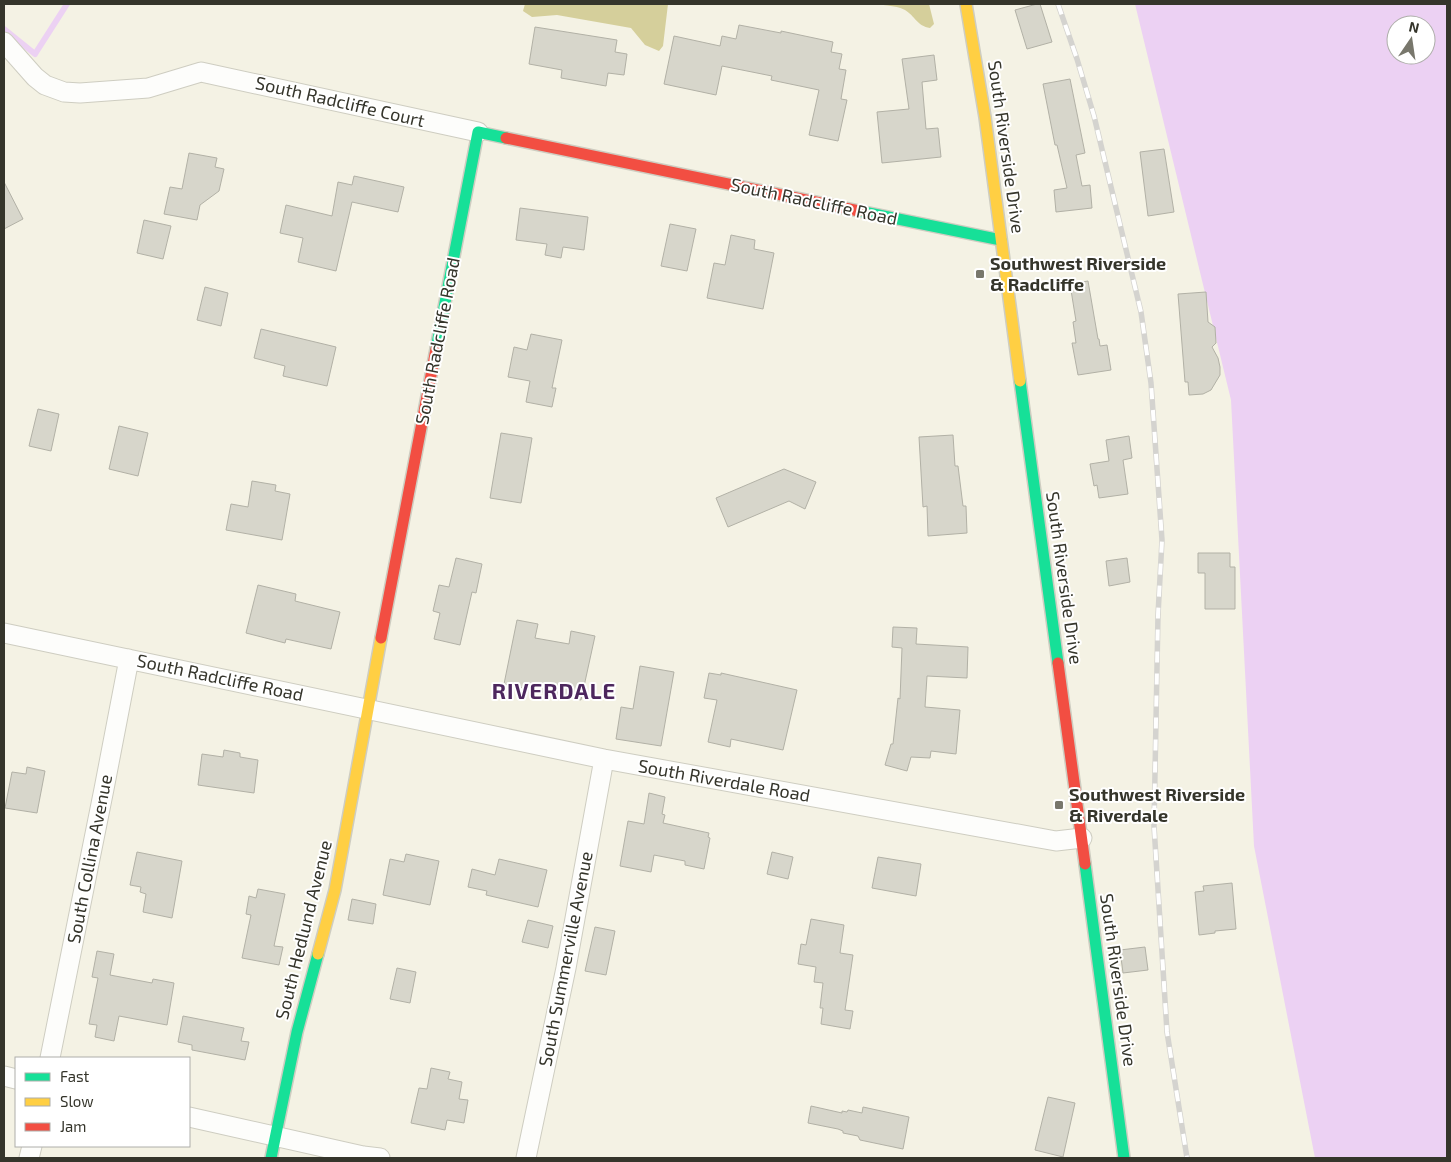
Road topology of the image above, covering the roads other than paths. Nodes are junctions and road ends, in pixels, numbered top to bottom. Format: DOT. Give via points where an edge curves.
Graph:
graph roads {
  1 [pos="966,4"];
  2 [pos="4,42"];
  3 [pos="478,132"];
  4 [pos="1001,240"];
  5 [pos="4,633"];
  6 [pos="129,659"];
  7 [pos="368,709"];
  8 [pos="604,759"];
  9 [pos="1082,838"];
  10 [pos="50,1057"];
  11 [pos="190,1117"];
  12 [pos="276,1136"];
  13 [pos="272,1158"];
  14 [pos="380,1158"];
  15 [pos="526,1158"];
  16 [pos="1124,1158"];
  1 -- 4 [label="street, South Riverside Drive" via="984,107"];
  2 -- 3 [label="street, South Radcliffe Court" via="44,86 64,92 148,88 201,72"];
  3 -- 4 [label="street, South Radcliffe Road"];
  3 -- 7 [label="street, South Radcliffe Road"];
  4 -- 9 [label="street, South Riverside Drive"];
  5 -- 6 [label="street, South Radcliffe Road"];
  6 -- 7 [label="street, South Radcliffe Road"];
  6 -- 10 [label="street, South Collina Avenue"];
  7 -- 8 [label="street, South Riverdale Road"];
  7 -- 12 [label="street, South Hedlund Avenue" via="335,890 297,1032"];
  8 -- 9 [label="street, South Riverdale Road" via="1056,841"];
  8 -- 15 [label="street, South Summerville Avenue" via="566,968"];
  9 -- 16 [label="street, South Riverside Drive"];
  11 -- 12 [label="street"];
  12 -- 13 [label="street, South Hedlund Avenue"];
  12 -- 14 [label="street"];
}
